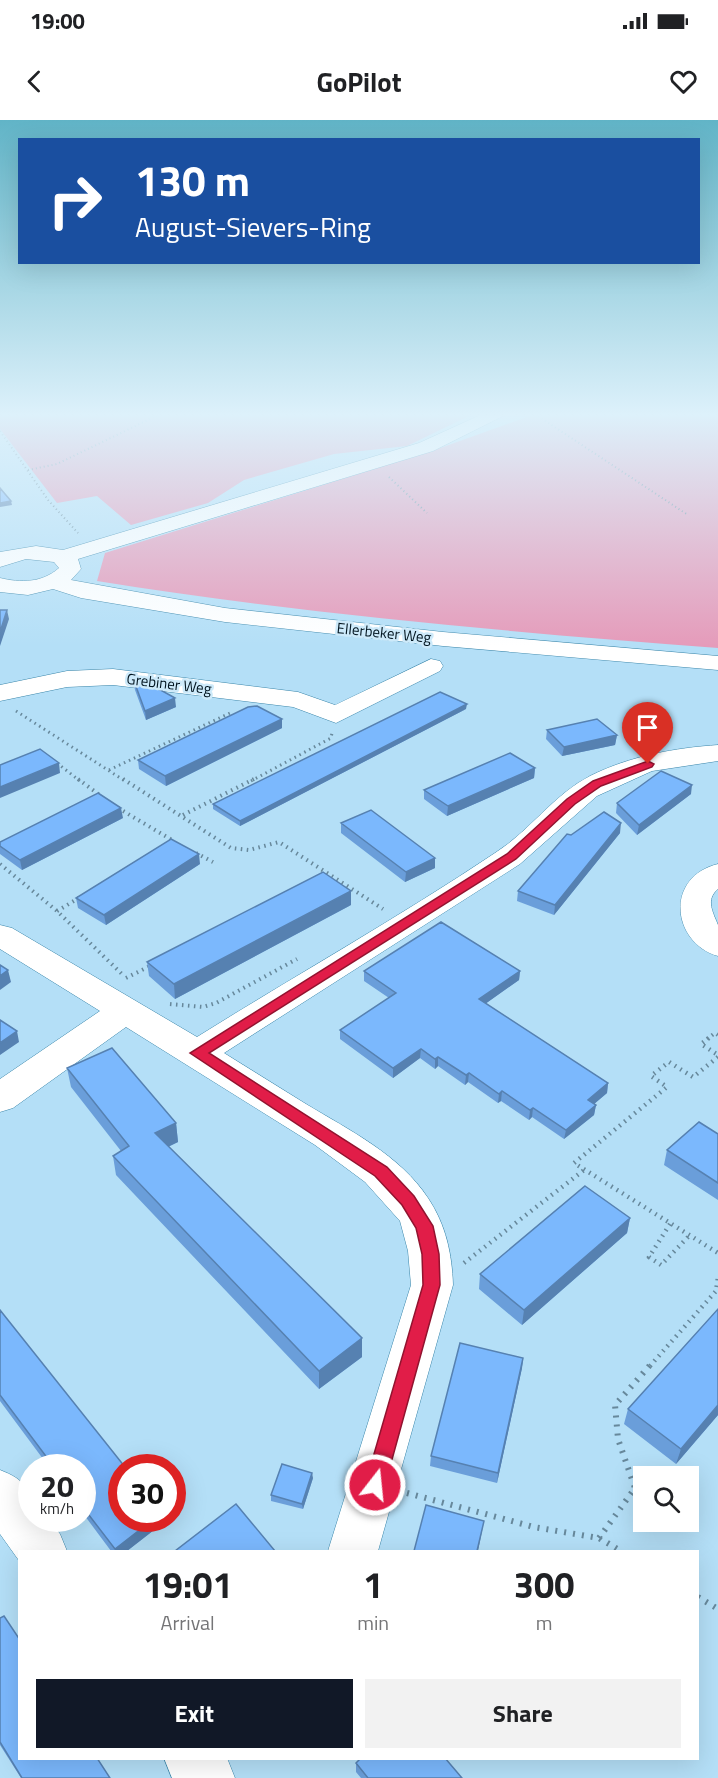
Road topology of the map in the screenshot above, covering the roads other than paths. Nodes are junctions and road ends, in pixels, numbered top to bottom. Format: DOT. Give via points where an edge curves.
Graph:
graph roads {
  1 [pos="282,490"];
  2 [pos="63,557"];
  3 [pos="0,560"];
  4 [pos="53,582"];
  5 [pos="0,585"];
  6 [pos="718,663"];
  7 [pos="431,666"];
  8 [pos="5,700"];
  9 [pos="718,753"];
  10 [pos="718,873"];
  11 [pos="0,935"];
  12 [pos="718,945"];
  13 [pos="136,994"];
  14 [pos="198,1053"];
  15 [pos="0,1098"];
  16 [pos="0,1493"];
  17 [pos="41,1550"];
  18 [pos="353,1550"];
  1 -- 2 [label="street"];
  2 -- 3 [label="street" via="25,553"];
  2 -- 4 [label="street" via="70,569"];
  4 -- 5 [label="street" via="21,588"];
  4 -- 6 [label="street, Ellerbeker Weg" via="81,591 225,615"];
  7 -- 8 [label="street, Grebiner Weg" via="336,715 298,700 113,677 67,678"];
  9 -- 14 [label="street" via="666,759 597,783 512,856"];
  10 -- 12 [label="street" via="699,890 695,909 701,928"];
  11 -- 13 [label="street"];
  13 -- 14 [label="street"];
  13 -- 15 [label="street"];
  14 -- 18 [label="street" via="381,1172 408,1200 425,1226 432,1285"];
  16 -- 17 [label="street"];
}
